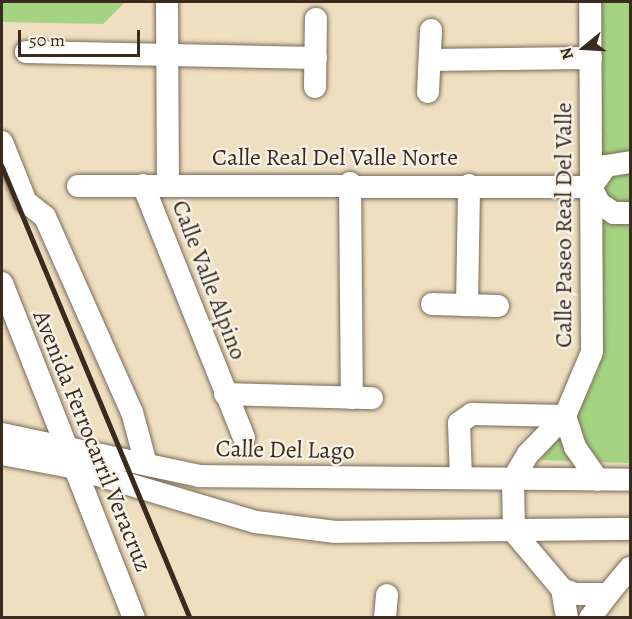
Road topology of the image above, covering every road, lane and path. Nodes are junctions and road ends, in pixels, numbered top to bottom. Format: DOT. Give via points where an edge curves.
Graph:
graph roads {
  1 [pos="167,2"];
  2 [pos="590,2"];
  3 [pos="316,19"];
  4 [pos="431,30"];
  5 [pos="26,52"];
  6 [pos="167,58"];
  7 [pos="316,58"];
  8 [pos="591,58"];
  9 [pos="430,60"];
  10 [pos="315,87"];
  11 [pos="428,92"];
  12 [pos="2,142"];
  13 [pos="630,162"];
  14 [pos="350,183"];
  15 [pos="143,185"];
  16 [pos="168,185"];
  17 [pos="469,185"];
  18 [pos="78,186"];
  19 [pos="591,187"];
  20 [pos="630,213"];
  21 [pos="2,283"];
  22 [pos="432,304"];
  23 [pos="467,305"];
  24 [pos="498,306"];
  25 [pos="225,394"];
  26 [pos="565,416"];
  27 [pos="2,434"];
  28 [pos="244,438"];
  29 [pos="61,443"];
  30 [pos="2,454"];
  31 [pos="146,464"];
  32 [pos="71,467"];
  33 [pos="192,475"];
  34 [pos="460,478"];
  35 [pos="629,478"];
  36 [pos="513,479"];
  37 [pos="598,480"];
  38 [pos="188,502"];
  39 [pos="630,529"];
  40 [pos="513,532"];
  41 [pos="630,568"];
  42 [pos="562,589"];
  43 [pos="608,594"];
  44 [pos="134,618"];
  45 [pos="567,618"];
  46 [pos="590,618"];
  1 -- 6 [label="street"];
  2 -- 8 [label="street, Calle Paseo Real Del Valle"];
  3 -- 7 [label="street"];
  4 -- 9 [label="street"];
  5 -- 6 [label="street"];
  6 -- 7 [label="street"];
  6 -- 16 [label="street"];
  7 -- 10 [label="street"];
  8 -- 9 [label="street"];
  8 -- 19 [label="street, Calle Paseo Real Del Valle"];
  9 -- 11 [label="street"];
  12 -- 31 [label="street" via="26,202 45,217 84,304 132,412"];
  13 -- 19 [label="street" via="606,166"];
  14 -- 16 [label="street, Calle Real Del Valle Norte"];
  14 -- 17 [label="street, Calle Real Del Valle Norte"];
  14 -- 25 [label="street, Calle Valle Alpino" via="362,398"];
  15 -- 16 [label="street, Calle Real Del Valle Norte"];
  15 -- 18 [label="street, Calle Real Del Valle Norte"];
  15 -- 25 [label="street, Calle Valle Alpino"];
  17 -- 19 [label="street, Calle Real Del Valle Norte"];
  17 -- 23 [label="street"];
  19 -- 20 [label="street" via="599,203 614,213"];
  19 -- 26 [label="street, Calle Paseo Real Del Valle" via="592,352"];
  21 -- 29 [label="street, Avenida Ferrocarril Veracruz"];
  22 -- 23 [label="street"];
  23 -- 24 [label="street"];
  25 -- 28 [label="street, Calle Valle Alpino"];
  26 -- 34 [label="street" via="463,416"];
  26 -- 36 [label="street, Calle Paseo Real Del Valle" via="528,454"];
  26 -- 37 [label="street" via="575,447"];
  27 -- 29 [label="street, Calle Del Lago"];
  29 -- 31 [label="street, Calle Del Lago"];
  29 -- 32 [label="street, Avenida Ferrocarril Veracruz"];
  30 -- 32 [label="street"];
  31 -- 33 [label="street, Calle Del Lago"];
  32 -- 38 [label="street"];
  32 -- 44 [label="street, Avenida Ferrocarril Veracruz"];
  33 -- 34 [label="street, Calle Del Lago"];
  33 -- 38 [label="street"];
  34 -- 36 [label="street, Calle Del Lago"];
  35 -- 37 [label="street, Calle Del Lago"];
  36 -- 37 [label="street, Calle Del Lago"];
  36 -- 40 [label="street"];
  38 -- 40 [label="street" via="256,522 335,531"];
  39 -- 40 [label="street"];
  40 -- 42 [label="street"];
  41 -- 43 [label="street"];
  42 -- 43 [label="street" via="575,594"];
  42 -- 45 [label="street"];
  43 -- 46 [label="street"];
}
